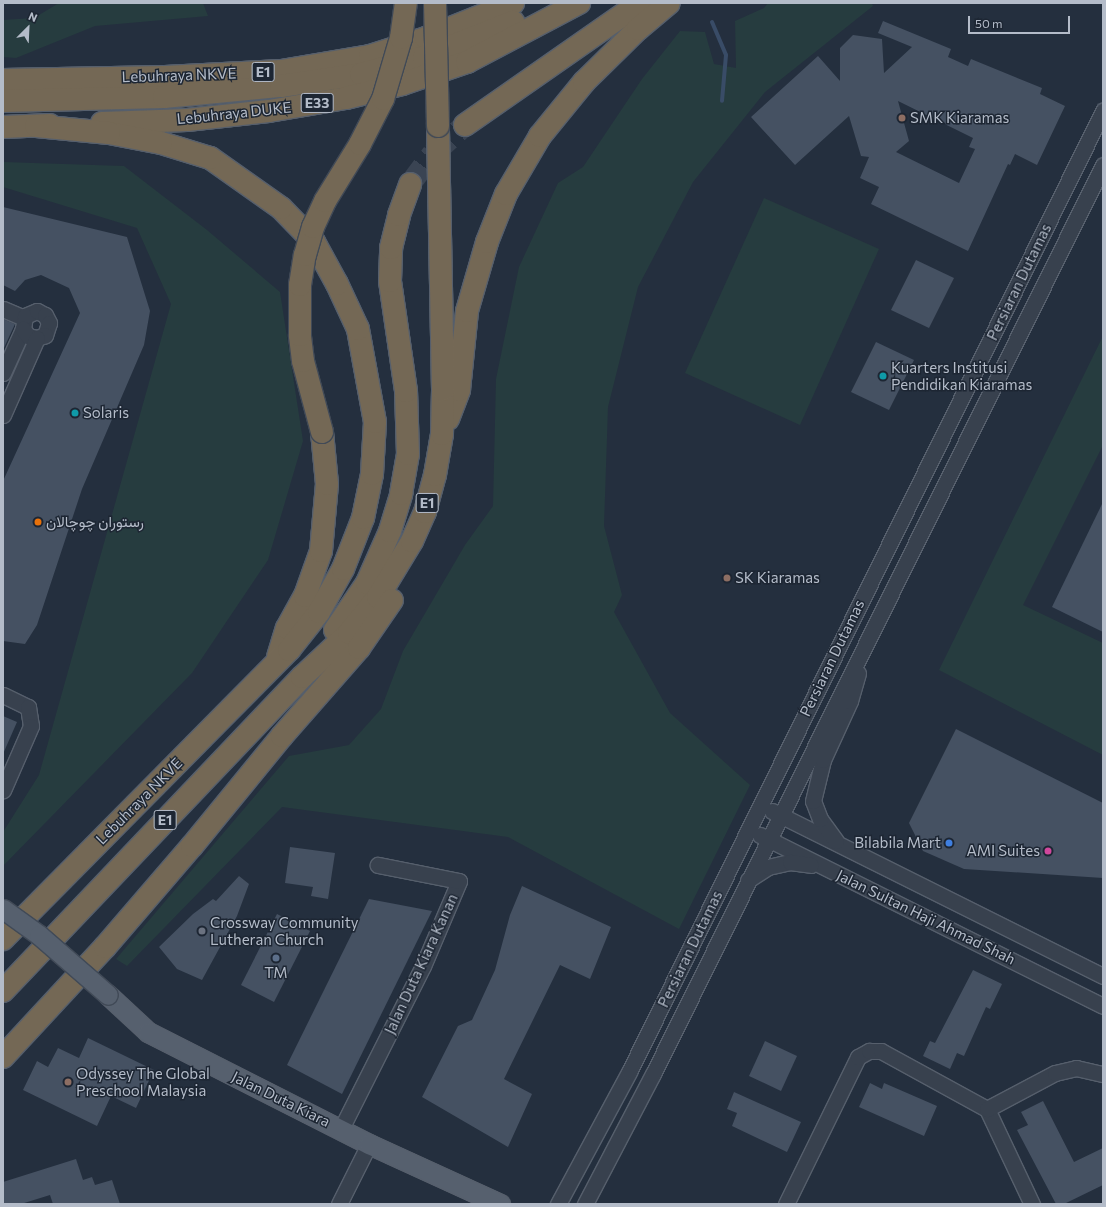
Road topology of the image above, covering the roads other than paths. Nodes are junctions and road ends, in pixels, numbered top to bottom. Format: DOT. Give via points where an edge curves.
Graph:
graph roads {
  1 [pos="406,3"];
  2 [pos="435,3"];
  3 [pos="513,3"];
  4 [pos="548,3"];
  5 [pos="579,3"];
  6 [pos="640,3"];
  7 [pos="669,3"];
  8 [pos="3,80"];
  9 [pos="3,101"];
  10 [pos="1103,111"];
  11 [pos="465,125"];
  12 [pos="36,126"];
  13 [pos="3,127"];
  14 [pos="1103,165"];
  15 [pos="410,184"];
  16 [pos="3,309"];
  17 [pos="23,324"];
  18 [pos="37,338"];
  19 [pos="3,373"];
  20 [pos="3,415"];
  21 [pos="442,434"];
  22 [pos="397,566"];
  23 [pos="867,639"];
  24 [pos="275,664"];
  25 [pos="302,677"];
  26 [pos="3,695"];
  27 [pos="3,790"];
  28 [pos="760,806"];
  29 [pos="779,815"];
  30 [pos="749,829"];
  31 [pos="768,839"];
  32 [pos="839,844"];
  33 [pos="378,865"];
  34 [pos="826,868"];
  35 [pos="746,882"];
  36 [pos="3,909"];
  37 [pos="3,939"];
  38 [pos="1103,976"];
  39 [pos="3,991"];
  40 [pos="1103,1006"];
  41 [pos="3,1057"];
  42 [pos="1103,1074"];
  43 [pos="986,1109"];
  44 [pos="344,1124"];
  45 [pos="369,1144"];
  46 [pos="339,1204"];
  47 [pos="500,1204"];
  48 [pos="558,1204"];
  49 [pos="585,1204"];
  50 [pos="786,1204"];
  51 [pos="1032,1204"];
  1 -- 24 [label="highway, bridge" via="397,53 383,98 360,144 325,201 313,227 305,255 300,285 300,341 302,361 322,432 327,490 321,551 305,596 286,628"];
  2 -- 21 [label="highway, bridge"];
  3 -- 8 [label="highway, Lebuhraya NKVE / E1" via="426,38 370,56 281,71 165,77"];
  4 -- 9 [label="highway, Lebuhraya DUKE / E33" via="499,29 424,58 361,74 281,86 164,97"];
  5 -- 12 [label="highway, Lebuhraya DUKE / E33" via="467,62 402,84 346,98 268,111 187,120"];
  6 -- 11 [label="highway"];
  7 -- 21 [label="highway" via="638,28 584,82 540,136 506,194 487,242 468,312 459,390"];
  10 -- 28 [label="street, Persiaran Dutamas"];
  12 -- 13 [label="highway"];
  12 -- 24 [label="highway, Lebuhraya NKVE" via="108,133 160,143 210,158 245,180 281,208 314,242 358,329 375,422 372,474 363,518 342,569 319,612"];
  14 -- 23 [label="street, Persiaran Dutamas"];
  15 -- 25 [label="highway" via="391,248 390,281 408,422 408,454 401,494 390,531 367,583"];
  16 -- 17 [label="street"];
  17 -- 18 [label="street" via="28,336"];
  17 -- 18 [label="street" via="28,313 37,311 48,318 48,331"];
  17 -- 19 [label="street"];
  18 -- 20 [label="street"];
  21 -- 22 [label="highway, E1" via="425,512"];
  22 -- 25 [label="highway, E1" via="378,597 349,633"];
  22 -- 41 [label="highway" via="392,602 359,648 115,935"];
  23 -- 29 [label="street, Persiaran Dutamas"];
  23 -- 32 [label="street" via="850,701 823,760 812,801 820,819"];
  24 -- 37 [label="highway, Lebuhraya NKVE / E1"];
  25 -- 39 [label="highway, E1"];
  26 -- 27 [label="street" via="28,707 31,726"];
  28 -- 29 [label="street, Jalan Sultan Haji Ahmad Shah"];
  28 -- 30 [label="street, Persiaran Dutamas"];
  29 -- 31 [label="street, Persiaran Dutamas"];
  29 -- 32 [label="street, Jalan Sultan Haji Ahmad Shah"];
  30 -- 31 [label="street, Jalan Sultan Haji Ahmad Shah"];
  30 -- 48 [label="street, Persiaran Dutamas" via="629,1072"];
  31 -- 34 [label="street, Jalan Sultan Haji Ahmad Shah"];
  31 -- 35 [label="street, Persiaran Dutamas"];
  32 -- 38 [label="street, Jalan Sultan Haji Ahmad Shah"];
  33 -- 44 [label="street, Jalan Duta Kiara Kanan" via="459,880 423,966"];
  34 -- 35 [label="street" via="790,862 768,866"];
  34 -- 40 [label="street, Jalan Sultan Haji Ahmad Shah"];
  35 -- 49 [label="street, Persiaran Dutamas" via="653,1074"];
  36 -- 44 [label="main road, Jalan Duta Kiara, bridge" via="40,935 148,1032"];
  42 -- 43 [label="street" via="1076,1068 1055,1072"];
  43 -- 50 [label="street" via="881,1051 869,1051 858,1057"];
  43 -- 51 [label="street"];
  44 -- 45 [label="main road, Jalan Duta Kiara"];
  45 -- 46 [label="street"];
  45 -- 47 [label="main road, Jalan Duta Kiara"];
}
